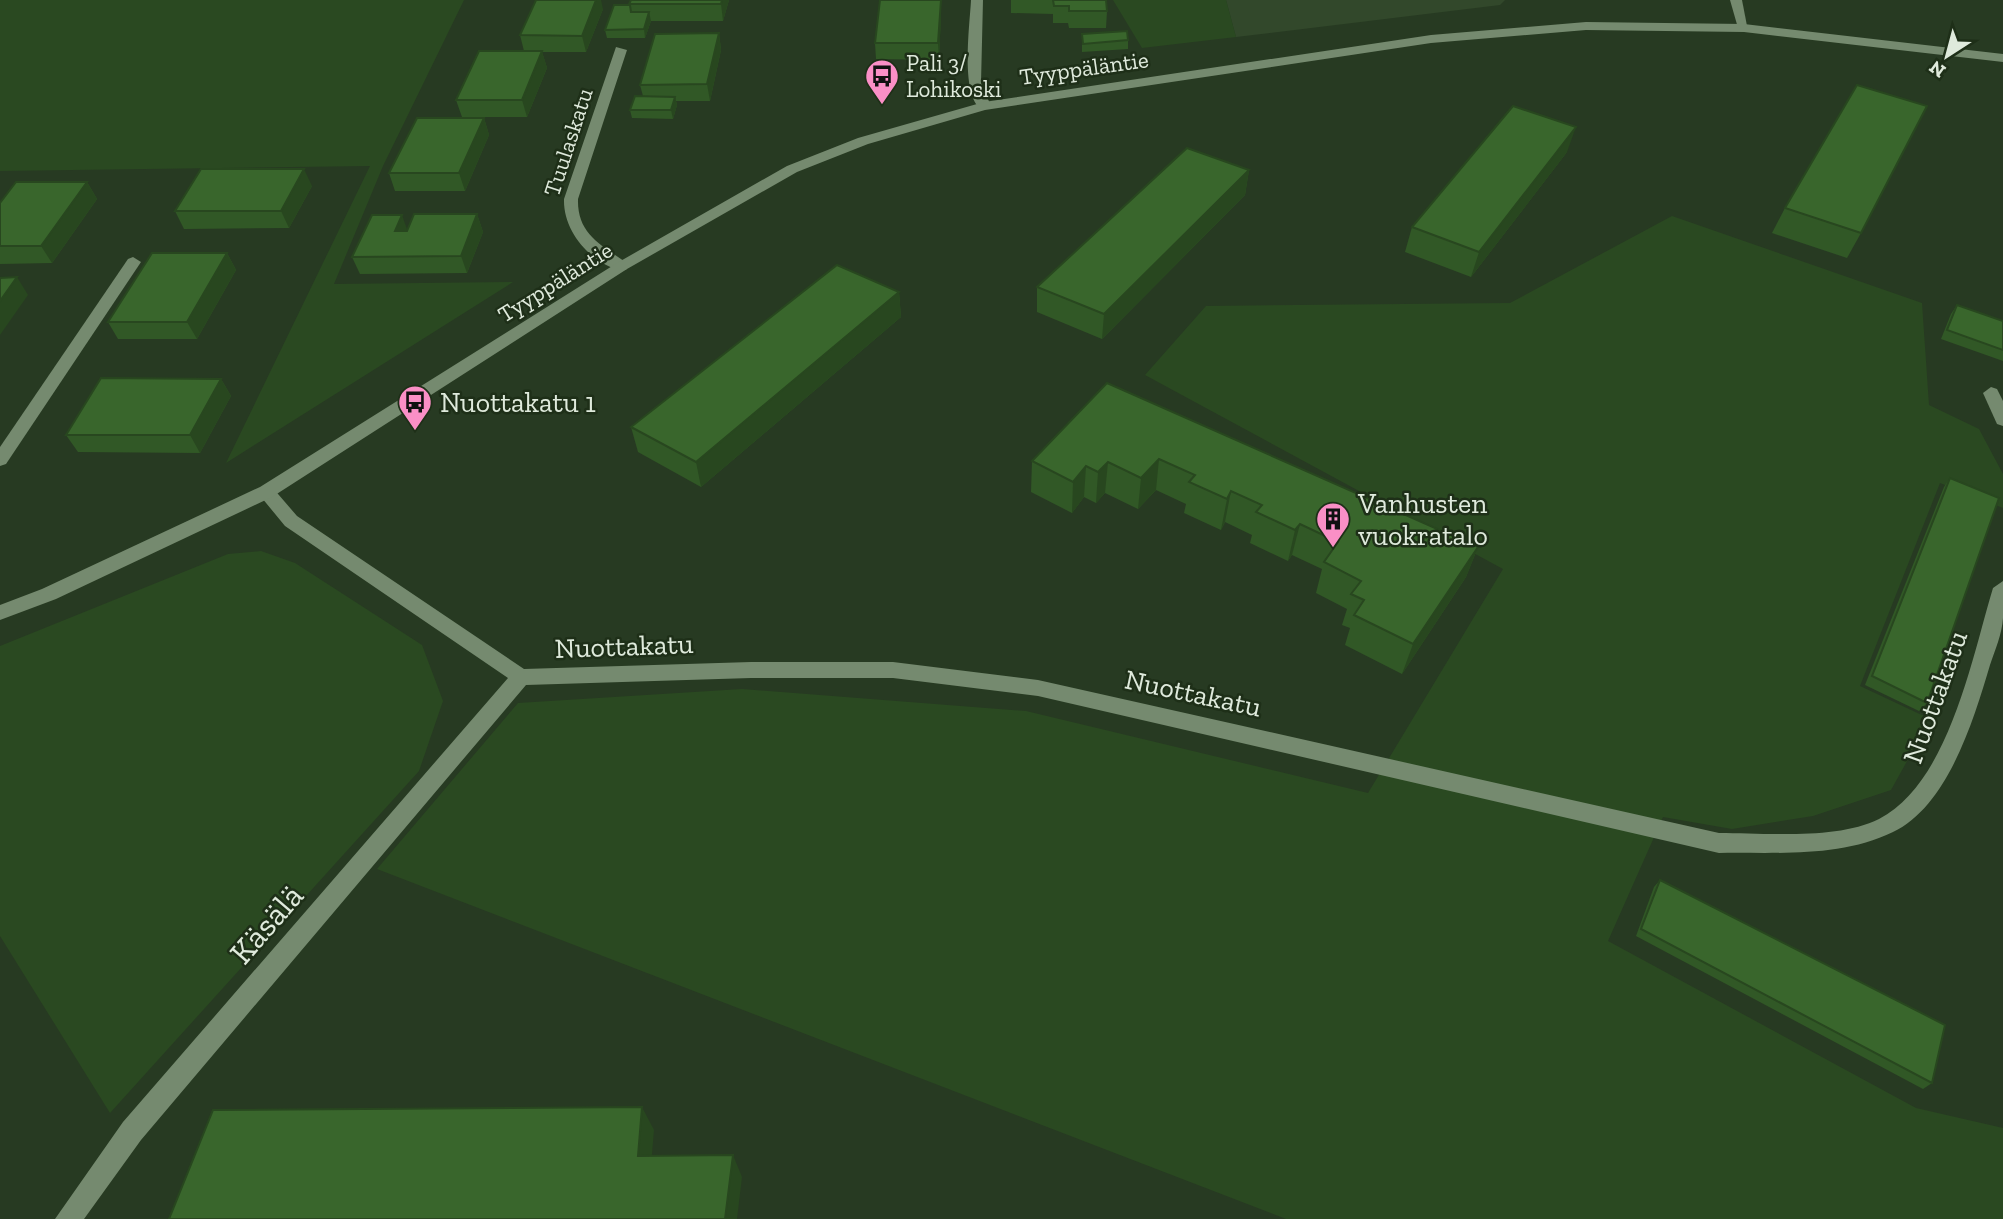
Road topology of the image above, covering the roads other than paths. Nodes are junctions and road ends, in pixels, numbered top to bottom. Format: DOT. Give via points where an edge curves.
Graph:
graph roads {
  1 [pos="976,0"];
  2 [pos="1736,0"];
  3 [pos="1744,28"];
  4 [pos="621,50"];
  5 [pos="2003,58"];
  6 [pos="985,106"];
  7 [pos="133,262"];
  8 [pos="622,266"];
  9 [pos="1991,393"];
  10 [pos="2003,420"];
  11 [pos="0,460"];
  12 [pos="266,492"];
  13 [pos="2003,588"];
  14 [pos="0,613"];
  15 [pos="521,677"];
  16 [pos="68,1219"];
  1 -- 6 [label="street" via="974,83"];
  2 -- 3 [label="street"];
  3 -- 5 [label="street, Tyyppäläntie"];
  3 -- 6 [label="street, Tyyppäläntie" via="1586,26 1498,32"];
  4 -- 8 [label="street, Tuulaskatu" via="571,199 569,218 577,233"];
  6 -- 8 [label="street, Tyyppäläntie" via="863,141 792,169"];
  7 -- 11 [label="street"];
  8 -- 12 [label="street, Tyyppäläntie"];
  9 -- 10 [label="street"];
  12 -- 14 [label="street, Tyyppäläntie"];
  12 -- 15 [label="street, Nuottakatu" via="291,521"];
  13 -- 15 [label="street, Nuottakatu" via="1948,757 1929,791 1888,825 1818,842 1719,843 1038,688 893,670"];
  15 -- 16 [label="street, Käsälä" via="132,1131"];
}
